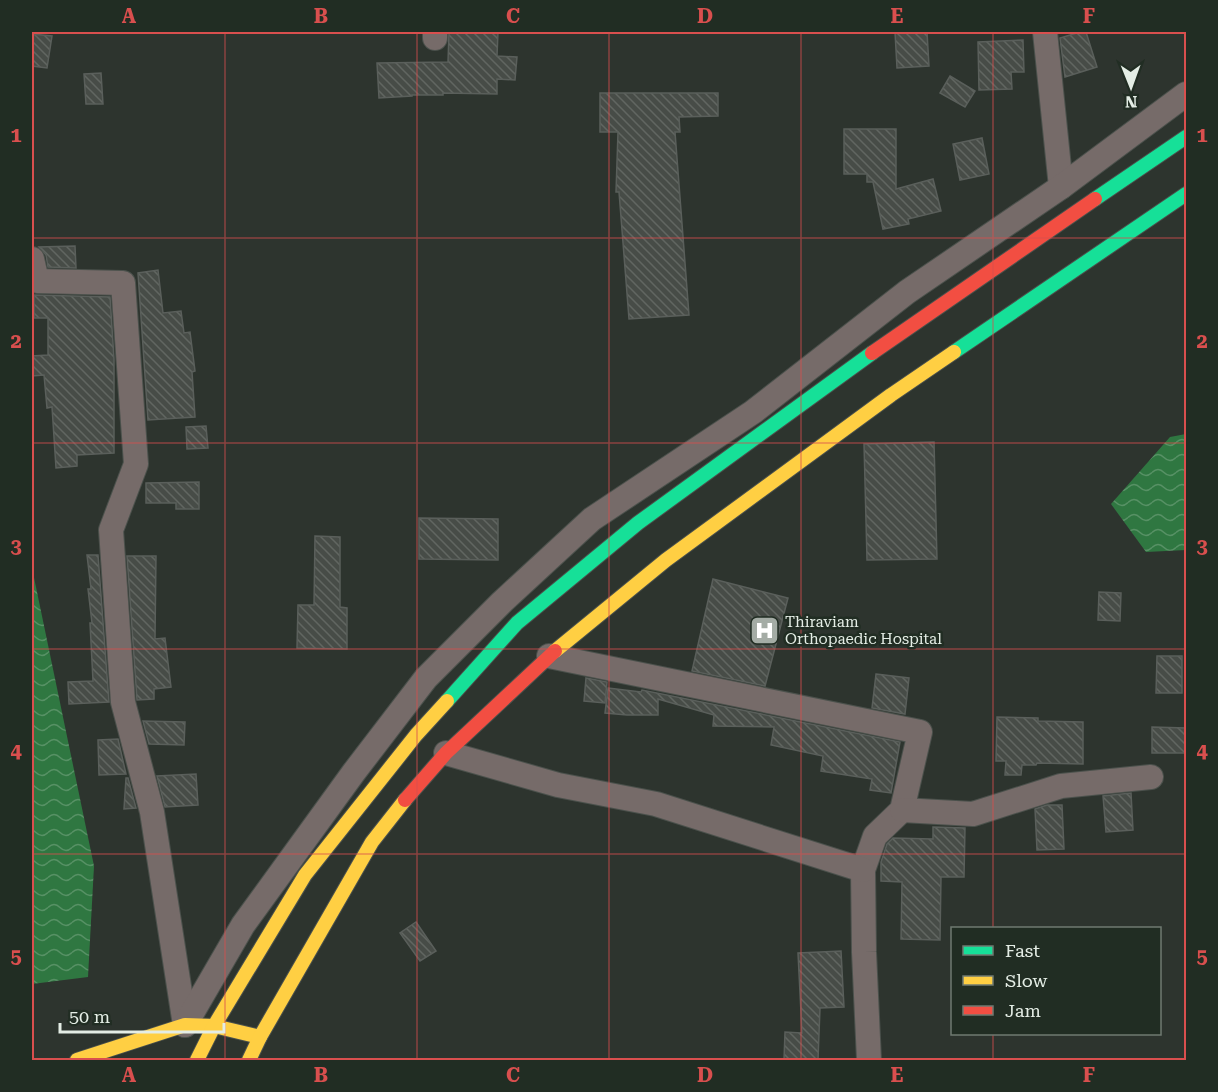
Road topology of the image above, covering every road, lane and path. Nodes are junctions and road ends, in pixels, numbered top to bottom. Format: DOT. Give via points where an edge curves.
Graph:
graph roads {
  1 [pos="1045,32"];
  2 [pos="1186,94"];
  3 [pos="1186,137"];
  4 [pos="1061,187"];
  5 [pos="1186,194"];
  6 [pos="32,259"];
  7 [pos="549,656"];
  8 [pos="446,753"];
  9 [pos="1151,777"];
  10 [pos="902,810"];
  11 [pos="863,870"];
  12 [pos="185,1025"];
  13 [pos="214,1026"];
  14 [pos="260,1037"];
  15 [pos="76,1060"];
  16 [pos="197,1060"];
  17 [pos="249,1060"];
  18 [pos="869,1060"];
  1 -- 4 [label="street"];
  2 -- 4 [label="street"];
  3 -- 13 [label="main road" via="864,358 638,523 518,623 416,735 305,875"];
  4 -- 12 [label="street" via="907,292 753,412 592,519 501,602 426,678 354,772 243,924"];
  5 -- 7 [label="main road" via="891,396 666,560"];
  6 -- 12 [label="street" via="37,281 123,283 136,464 111,530 123,702 152,812"];
  7 -- 8 [label="main road"];
  7 -- 10 [label="street" via="920,732"];
  8 -- 11 [label="street" via="558,785 656,804"];
  8 -- 14 [label="main road" via="372,842"];
  9 -- 10 [label="street" via="1061,786 973,814"];
  10 -- 11 [label="street" via="875,836"];
  11 -- 18 [label="street"];
  12 -- 13 [label="main road"];
  12 -- 15 [label="main road"];
  13 -- 14 [label="main road"];
  13 -- 16 [label="main road"];
  14 -- 17 [label="main road"];
}
